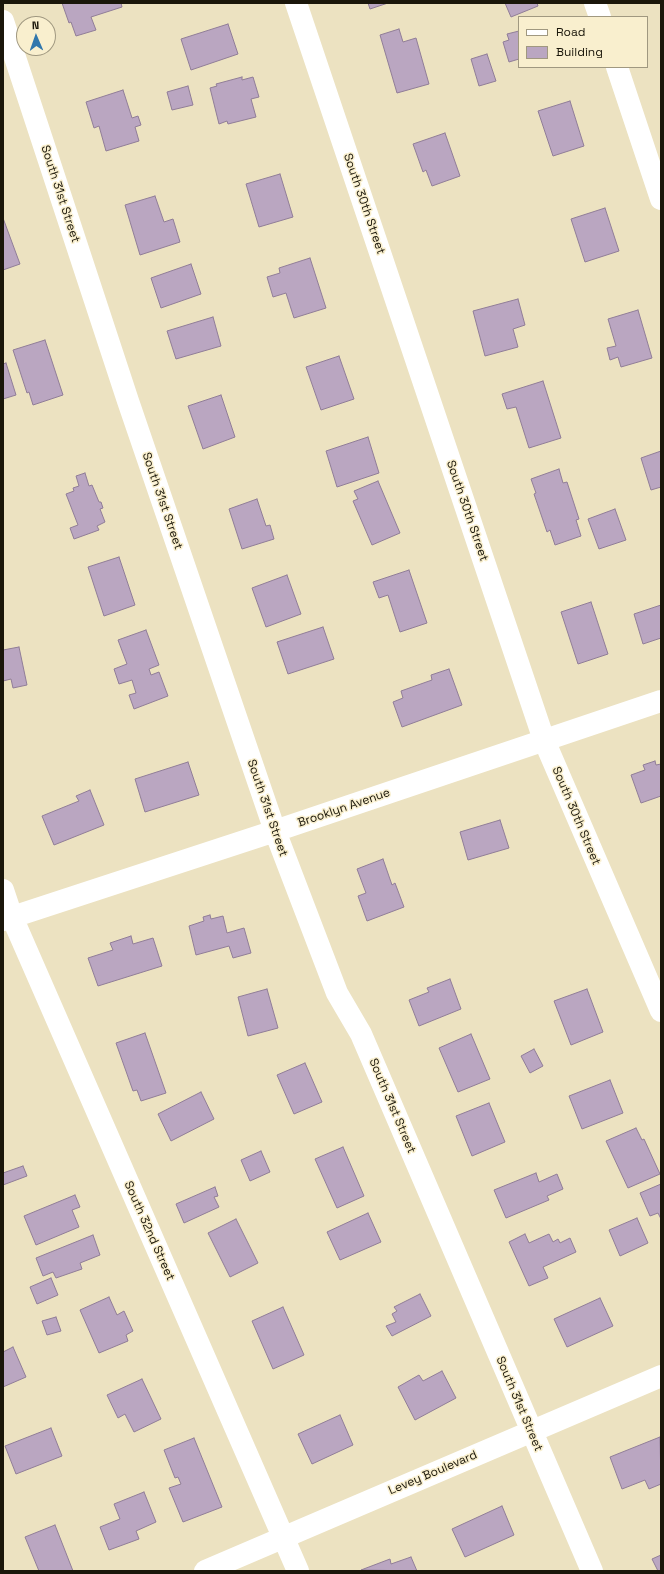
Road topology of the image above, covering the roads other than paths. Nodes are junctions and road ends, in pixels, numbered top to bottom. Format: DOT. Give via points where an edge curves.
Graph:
graph roads {
  1 [pos="296,3"];
  2 [pos="595,3"];
  3 [pos="600,16"];
  4 [pos="3,21"];
  5 [pos="617,68"];
  6 [pos="661,199"];
  7 [pos="661,701"];
  8 [pos="544,740"];
  9 [pos="275,831"];
  10 [pos="3,890"];
  11 [pos="8,919"];
  12 [pos="661,1011"];
  13 [pos="661,1376"];
  14 [pos="531,1432"];
  15 [pos="283,1537"];
  16 [pos="205,1571"];
  17 [pos="298,1571"];
  18 [pos="592,1571"];
  1 -- 8 [label="street, South 30th Street"];
  2 -- 3 [label="street"];
  4 -- 9 [label="street, South 31st Street" via="128,401"];
  5 -- 6 [label="street"];
  7 -- 8 [label="street, Brooklyn Avenue"];
  8 -- 9 [label="street, Brooklyn Avenue"];
  8 -- 12 [label="street, South 30th Street"];
  9 -- 11 [label="street, Brooklyn Avenue"];
  9 -- 14 [label="street, South 31st Street" via="337,993 361,1034"];
  10 -- 11 [label="street, South 32nd Street"];
  11 -- 15 [label="street, South 32nd Street"];
  13 -- 14 [label="street, Levey Boulevard"];
  14 -- 15 [label="street, Levey Boulevard"];
  14 -- 18 [label="street, South 31st Street"];
  15 -- 16 [label="street, Levey Boulevard"];
  15 -- 17 [label="street, South 32nd Street"];
}
